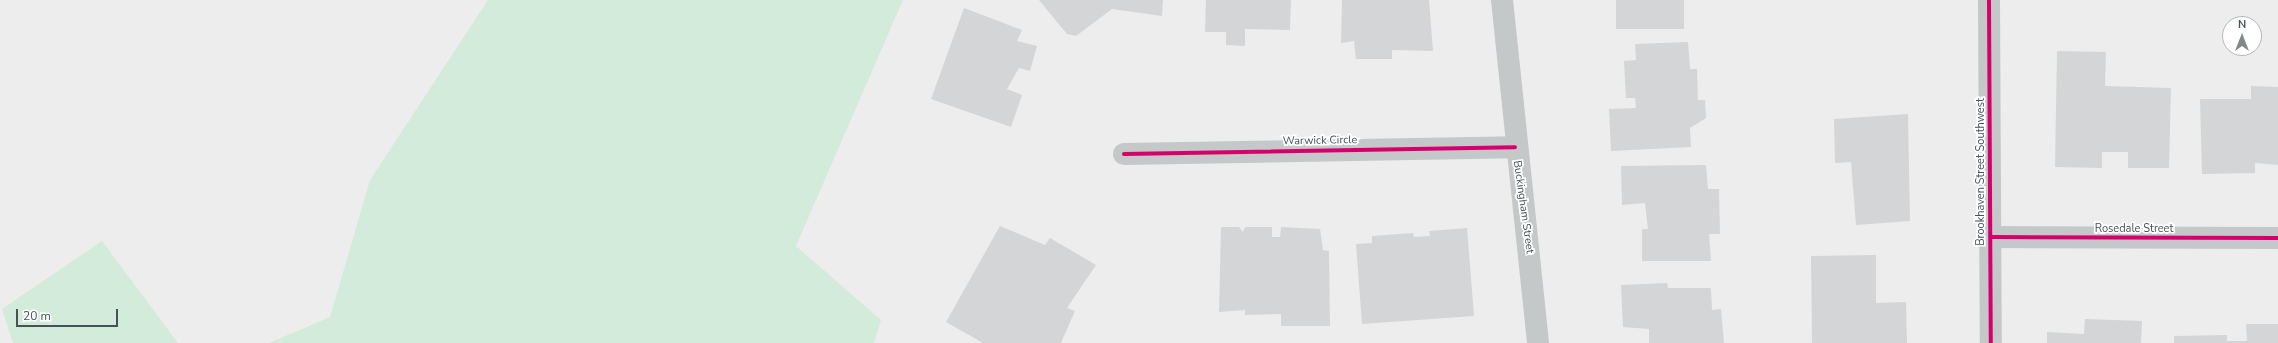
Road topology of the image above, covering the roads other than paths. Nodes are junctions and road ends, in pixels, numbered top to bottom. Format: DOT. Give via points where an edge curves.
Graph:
graph roads {
  1 [pos="1502,0"];
  2 [pos="1989,0"];
  3 [pos="1515,147"];
  4 [pos="1124,154"];
  5 [pos="1991,237"];
  6 [pos="2278,238"];
  7 [pos="1538,343"];
  8 [pos="1991,343"];
  1 -- 3 [label="street, Buckingham Street"];
  2 -- 5 [label="street, Brookhaven Street Southwest"];
  3 -- 4 [label="street, Warwick Circle"];
  3 -- 7 [label="street, Buckingham Street"];
  5 -- 6 [label="street, Rosedale Street"];
  5 -- 8 [label="street, Brookhaven Street Southwest"];
}
